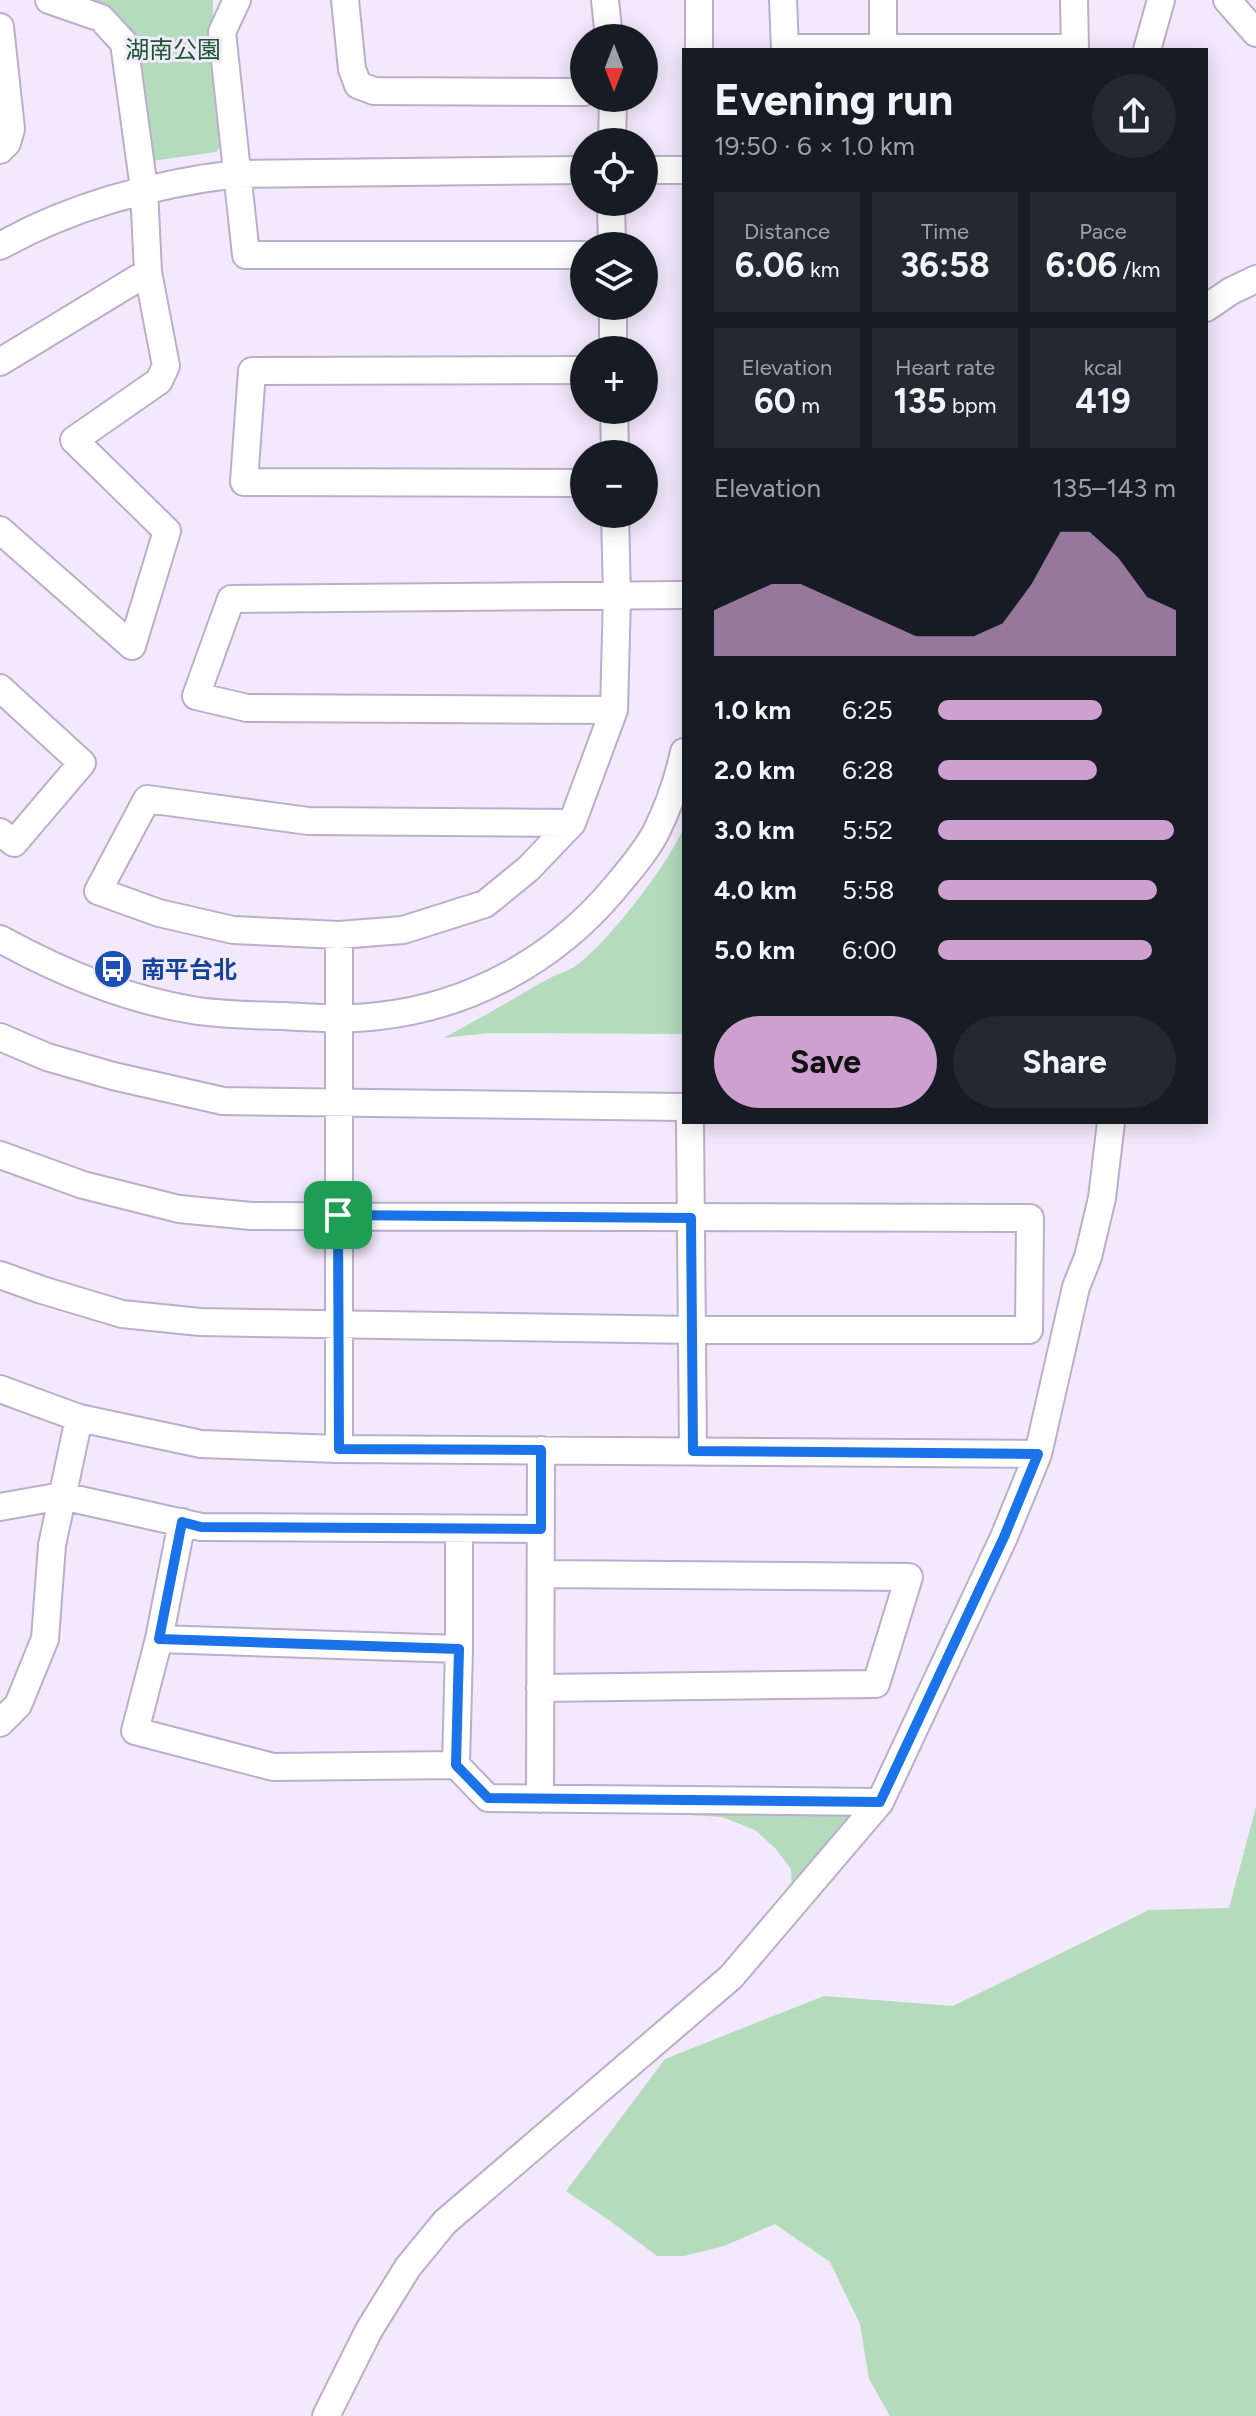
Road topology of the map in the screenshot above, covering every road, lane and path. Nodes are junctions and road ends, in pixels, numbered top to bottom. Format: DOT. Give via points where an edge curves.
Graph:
graph roads {
  1 [pos="49,0"];
  2 [pos="237,0"];
  3 [pos="345,0"];
  4 [pos="605,0"];
  5 [pos="699,0"];
  6 [pos="783,0"];
  7 [pos="883,0"];
  8 [pos="1074,0"];
  9 [pos="1161,0"];
  10 [pos="1227,0"];
  11 [pos="608,24"];
  12 [pos="0,27"];
  13 [pos="1256,33"];
  14 [pos="699,48"];
  15 [pos="785,48"];
  16 [pos="883,48"];
  17 [pos="1148,48"];
  18 [pos="570,92"];
  19 [pos="0,150"];
  20 [pos="570,170"];
  21 [pos="658,170"];
  22 [pos="682,170"];
  23 [pos="236,174"];
  24 [pos="144,189"];
  25 [pos="0,246"];
  26 [pos="570,255"];
  27 [pos="148,272"];
  28 [pos="1256,279"];
  29 [pos="1208,307"];
  30 [pos="0,362"];
  31 [pos="570,370"];
  32 [pos="570,483"];
  33 [pos="615,528"];
  34 [pos="0,530"];
  35 [pos="682,595"];
  36 [pos="617,596"];
  37 [pos="0,688"];
  38 [pos="614,710"];
  39 [pos="682,758"];
  40 [pos="572,823"];
  41 [pos="0,832"];
  42 [pos="339,935"];
  43 [pos="0,939"];
  44 [pos="337,1019"];
  45 [pos="0,1037"];
  46 [pos="338,1101"];
  47 [pos="682,1107"];
  48 [pos="690,1124"];
  49 [pos="1111,1124"];
  50 [pos="0,1155"];
  51 [pos="338,1215"];
  52 [pos="691,1218"];
  53 [pos="0,1275"];
  54 [pos="338,1325"];
  55 [pos="692,1330"];
  56 [pos="0,1389"];
  57 [pos="79,1418"];
  58 [pos="339,1449"];
  59 [pos="541,1450"];
  60 [pos="693,1451"];
  61 [pos="1038,1454"];
  62 [pos="62,1496"];
  63 [pos="0,1507"];
  64 [pos="182,1522"];
  65 [pos="459,1529"];
  66 [pos="541,1529"];
  67 [pos="541,1574"];
  68 [pos="159,1639"];
  69 [pos="459,1649"];
  70 [pos="540,1688"];
  71 [pos="0,1723"];
  72 [pos="456,1765"];
  73 [pos="540,1799"];
  74 [pos="880,1802"];
  75 [pos="326,2416"];
  1 -- 24 [label="street" via="101,18 124,43"];
  2 -- 23 [label="street" via="222,32"];
  3 -- 18 [label="street" via="358,85 374,91"];
  4 -- 11 [label="street"];
  5 -- 14 [label="street"];
  6 -- 15 [label="street"];
  7 -- 16 [label="street"];
  8 -- 16 [label="street" via="1075,48"];
  9 -- 17 [label="street"];
  10 -- 13 [label="street"];
  12 -- 19 [label="street" via="11,129"];
  20 -- 23 [label="street"];
  21 -- 22 [label="street"];
  23 -- 24 [label="street"];
  23 -- 26 [label="street" via="246,255"];
  24 -- 25 [label="street" via="72,212"];
  24 -- 27 [label="street"];
  27 -- 30 [label="street"];
  27 -- 34 [label="street" via="166,366 159,381 74,440 167,531 132,646"];
  28 -- 29 [label="street"];
  31 -- 32 [label="street" via="252,371 244,482"];
  33 -- 36 [label="street"];
  35 -- 36 [label="street"];
  36 -- 38 [label="street"];
  36 -- 38 [label="street" via="231,599 196,696 247,708"];
  37 -- 41 [label="street" via="82,763 14,843"];
  38 -- 40 [label="street"];
  39 -- 44 [label="street" via="656,833 598,907 563,940 520,970 471,993 422,1009"];
  40 -- 42 [label="street" via="485,904 403,930"];
  40 -- 42 [label="street" via="308,821 147,799 98,891 159,913 233,930"];
  42 -- 44 [label="street"];
  43 -- 44 [label="street" via="44,963 146,1000 194,1011"];
  44 -- 46 [label="street"];
  45 -- 46 [label="street" via="100,1073 223,1101"];
  46 -- 47 [label="street"];
  46 -- 51 [label="street"];
  48 -- 52 [label="street"];
  49 -- 61 [label="street" via="1102,1198"];
  50 -- 51 [label="street" via="83,1185 179,1209 251,1216"];
  51 -- 52 [label="street"];
  51 -- 54 [label="street"];
  52 -- 55 [label="street"];
  52 -- 55 [label="street" via="1030,1218 1029,1330"];
  53 -- 54 [label="street" via="122,1314 200,1322"];
  54 -- 55 [label="street"];
  54 -- 58 [label="street"];
  55 -- 60 [label="street"];
  56 -- 57 [label="street"];
  57 -- 58 [label="street" via="201,1444"];
  57 -- 62 [label="street"];
  58 -- 59 [label="street"];
  59 -- 60 [label="street"];
  59 -- 66 [label="street"];
  60 -- 61 [label="street"];
  61 -- 74 [label="street"];
  62 -- 63 [label="street"];
  62 -- 64 [label="street"];
  62 -- 71 [label="street" via="52,1545 45,1639 18,1705"];
  64 -- 65 [label="street" via="201,1527"];
  64 -- 68 [label="street"];
  65 -- 66 [label="street"];
  65 -- 69 [label="street"];
  66 -- 67 [label="street"];
  67 -- 70 [label="street"];
  67 -- 70 [label="street" via="909,1577 876,1684"];
  68 -- 69 [label="street"];
  68 -- 72 [label="street" via="135,1731 273,1767"];
  69 -- 72 [label="street"];
  70 -- 73 [label="street"];
  72 -- 73 [label="street" via="488,1798"];
  73 -- 74 [label="street"];
  74 -- 75 [label="street" via="731,1977 445,2222 408,2267 369,2330"];
}
